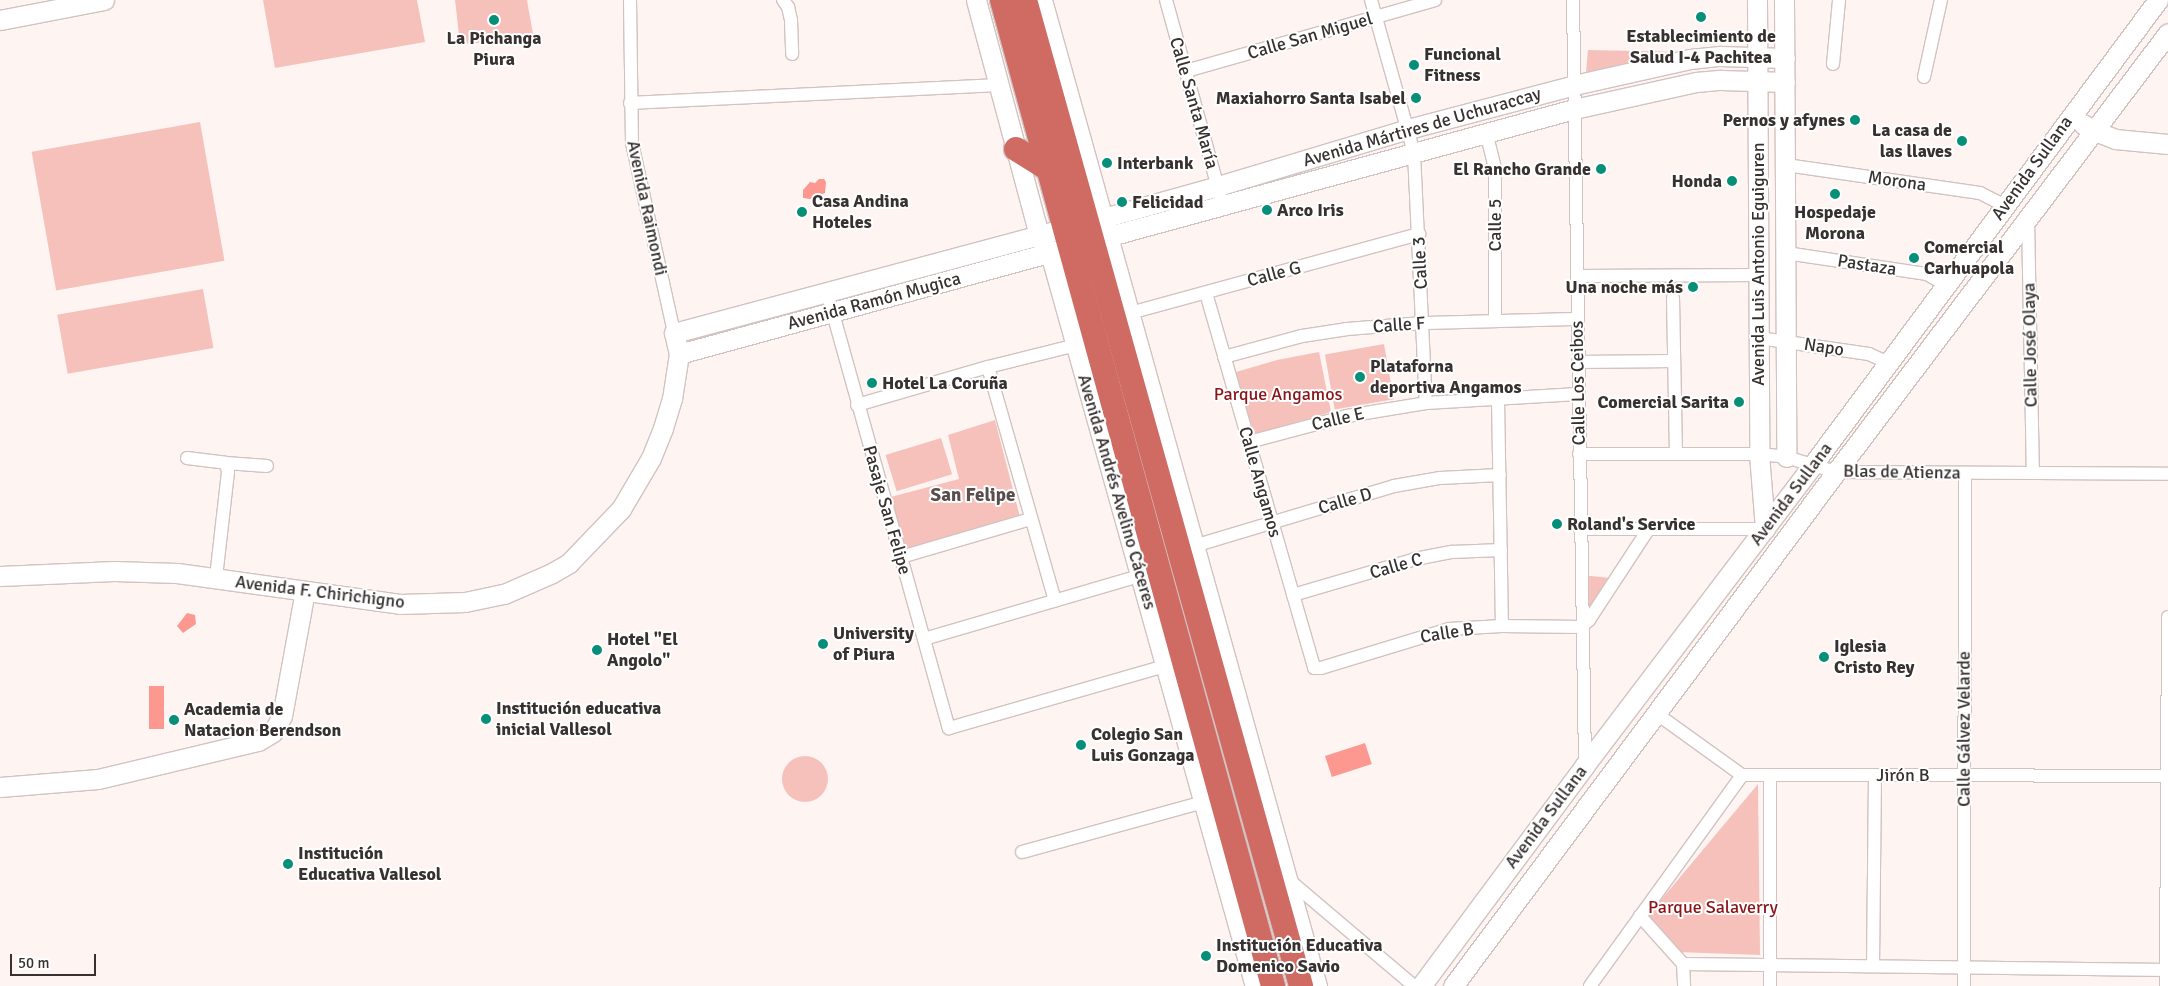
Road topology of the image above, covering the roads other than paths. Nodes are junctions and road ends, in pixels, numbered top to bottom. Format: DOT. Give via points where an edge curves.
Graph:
graph roads {
  1 [pos="104,0"];
  2 [pos="630,0"];
  3 [pos="783,0"];
  4 [pos="976,0"];
  5 [pos="1002,0"];
  6 [pos="1025,0"];
  7 [pos="1042,0"];
  8 [pos="1166,0"];
  9 [pos="1371,0"];
  10 [pos="1435,0"];
  11 [pos="1573,0"];
  12 [pos="1757,0"];
  13 [pos="1784,0"];
  14 [pos="1839,0"];
  15 [pos="1941,0"];
  16 [pos="2158,0"];
  17 [pos="1376,17"];
  18 [pos="0,20"];
  19 [pos="2168,33"];
  20 [pos="792,54"];
  21 [pos="1757,57"];
  22 [pos="1785,58"];
  23 [pos="1834,64"];
  24 [pos="1186,71"];
  25 [pos="1924,77"];
  26 [pos="1758,81"];
  27 [pos="1785,82"];
  28 [pos="1574,84"];
  29 [pos="999,85"];
  30 [pos="630,103"];
  31 [pos="1574,109"];
  32 [pos="2070,115"];
  33 [pos="1408,129"];
  34 [pos="2092,130"];
  35 [pos="1486,132"];
  36 [pos="2168,144"];
  37 [pos="1016,149"];
  38 [pos="1414,153"];
  39 [pos="1786,165"];
  40 [pos="1049,170"];
  41 [pos="1218,186"];
  42 [pos="1223,205"];
  43 [pos="2005,206"];
  44 [pos="2028,217"];
  45 [pos="1419,234"];
  46 [pos="1039,235"];
  47 [pos="1082,235"];
  48 [pos="1786,253"];
  49 [pos="1758,275"];
  50 [pos="1577,276"];
  51 [pos="1946,285"];
  52 [pos="827,292"];
  53 [pos="1206,293"];
  54 [pos="1673,298"];
  55 [pos="832,312"];
  56 [pos="1130,313"];
  57 [pos="1577,319"];
  58 [pos="1495,320"];
  59 [pos="1423,323"];
  60 [pos="674,333"];
  61 [pos="1759,338"];
  62 [pos="1786,341"];
  63 [pos="1076,345"];
  64 [pos="679,354"];
  65 [pos="1224,357"];
  66 [pos="1674,361"];
  67 [pos="1578,362"];
  68 [pos="1888,363"];
  69 [pos="988,367"];
  70 [pos="1578,394"];
  71 [pos="1498,399"];
  72 [pos="1426,403"];
  73 [pos="857,405"];
  74 [pos="1249,442"];
  75 [pos="1579,454"];
  76 [pos="1676,454"];
  77 [pos="1759,454"];
  78 [pos="1786,457"];
  79 [pos="187,458"];
  80 [pos="226,463"];
  81 [pos="1814,463"];
  82 [pos="268,466"];
  83 [pos="1836,472"];
  84 [pos="1965,473"];
  85 [pos="2033,473"];
  86 [pos="2168,474"];
  87 [pos="1500,475"];
  88 [pos="1031,519"];
  89 [pos="1272,522"];
  90 [pos="1580,529"];
  91 [pos="1765,529"];
  92 [pos="1648,530"];
  93 [pos="1194,546"];
  94 [pos="1501,550"];
  95 [pos="900,557"];
  96 [pos="0,576"];
  97 [pos="1140,576"];
  98 [pos="216,578"];
  99 [pos="305,591"];
  100 [pos="1293,595"];
  101 [pos="1054,601"];
  102 [pos="2168,617"];
  103 [pos="1502,626"];
  104 [pos="1582,627"];
  105 [pos="2168,631"];
  106 [pos="924,639"];
  107 [pos="1165,666"];
  108 [pos="1318,669"];
  109 [pos="1657,714"];
  110 [pos="1584,765"];
  111 [pos="1742,775"];
  112 [pos="1770,775"];
  113 [pos="1875,775"];
  114 [pos="1964,775"];
  115 [pos="2168,776"];
  116 [pos="1604,786"];
  117 [pos="0,787"];
  118 [pos="1203,802"];
  119 [pos="1022,852"];
  120 [pos="1288,880"];
  121 [pos="1640,916"];
  122 [pos="1683,964"];
  123 [pos="1770,965"];
  124 [pos="1873,966"];
  125 [pos="1964,968"];
  126 [pos="2167,970"];
  127 [pos="1255,986"];
  128 [pos="1273,986"];
  129 [pos="1301,986"];
  130 [pos="1317,986"];
  131 [pos="1414,986"];
  132 [pos="1421,986"];
  133 [pos="1453,986"];
  134 [pos="1590,986"];
  135 [pos="1684,986"];
  136 [pos="1770,986"];
  137 [pos="1964,986"];
  138 [pos="2166,986"];
  1 -- 18 [label="street"];
  2 -- 30 [label="street, Avenida Raimondi"];
  3 -- 20 [label="street" via="791,20"];
  4 -- 29 [label="street, Avenida Andrés Avelino Cáceres"];
  5 -- 40 [label="highway, Avenida Andrés Avelino Cáceres"];
  6 -- 47 [label="highway, Avenida Andrés Avelino Cáceres"];
  7 -- 47 [label="street, Avenida Andrés Avelino Cáceres"];
  8 -- 24 [label="street, Calle Santa María"];
  9 -- 17 [label="street, Calle 3"];
  10 -- 17 [label="street, Calle San Miguel"];
  11 -- 28 [label="street, Calle Los Ceibos"];
  12 -- 21 [label="street, Avenida Luis Antonio Eguiguren"];
  13 -- 22 [label="street, Avenida Luis Antonio Eguiguren"];
  14 -- 23 [label="street"];
  15 -- 25 [label="street"];
  16 -- 32 [label="street, Avenida Sullana"];
  17 -- 24 [label="street, Calle San Miguel"];
  17 -- 33 [label="street, Calle 3"];
  19 -- 34 [label="street, Avenida Sullana"];
  21 -- 22 [label="street, Avenida Mártires de Uchuraccay"];
  21 -- 26 [label="street, Avenida Luis Antonio Eguiguren"];
  21 -- 28 [label="street, Avenida Mártires de Uchuraccay" via="1690,59"];
  22 -- 27 [label="street, Avenida Luis Antonio Eguiguren"];
  24 -- 41 [label="street, Calle Santa María"];
  26 -- 27 [label="street, Avenida Mártires de Uchuraccay"];
  26 -- 31 [label="street, Avenida Mártires de Uchuraccay" via="1696,82"];
  26 -- 49 [label="street, Avenida Luis Antonio Eguiguren"];
  27 -- 39 [label="street, Avenida Luis Antonio Eguiguren"];
  28 -- 31 [label="street, Calle Los Ceibos"];
  28 -- 33 [label="street, Avenida Mártires de Uchuraccay"];
  29 -- 30 [label="street"];
  29 -- 37 [label="street, Avenida Andrés Avelino Cáceres"];
  30 -- 60 [label="street, Avenida Raimondi" via="637,170"];
  31 -- 35 [label="street, Avenida Mártires de Uchuraccay"];
  31 -- 50 [label="street, Calle Los Ceibos"];
  32 -- 34 [label="street"];
  32 -- 43 [label="street, Avenida Sullana"];
  33 -- 38 [label="street, Calle 3"];
  33 -- 41 [label="street, Avenida Mártires de Uchuraccay"];
  34 -- 36 [label="street" via="2115,138"];
  34 -- 44 [label="street, Avenida Sullana"];
  35 -- 38 [label="street, Avenida Mártires de Uchuraccay"];
  35 -- 58 [label="street, Calle 5" via="1495,169"];
  37 -- 40 [label="highway"];
  37 -- 46 [label="street, Avenida Andrés Avelino Cáceres"];
  38 -- 42 [label="street, Avenida Mártires de Uchuraccay"];
  38 -- 45 [label="street, Calle 3"];
  39 -- 43 [label="street, Morona" via="1980,193"];
  39 -- 48 [label="street, Avenida Luis Antonio Eguiguren"];
  40 -- 47 [label="highway, Avenida Andrés Avelino Cáceres"];
  41 -- 42 [label="street, Calle Santa María"];
  41 -- 47 [label="street, Avenida Mártires de Uchuraccay"];
  42 -- 47 [label="street, Avenida Mártires de Uchuraccay"];
  43 -- 51 [label="street, Avenida Sullana"];
  44 -- 83 [label="street, Avenida Sullana"];
  44 -- 85 [label="street, Calle José Olaya"];
  45 -- 53 [label="street, Calle G"];
  45 -- 59 [label="street, Calle 3"];
  46 -- 47 [label="street, Avenida Ramón Mugica"];
  46 -- 47 [label="street, Avenida Andrés Avelino Cáceres"];
  46 -- 52 [label="street, Avenida Ramón Mugica"];
  47 -- 55 [label="street, Avenida Ramón Mugica"];
  47 -- 56 [label="street, Avenida Andrés Avelino Cáceres"];
  47 -- 63 [label="street, Avenida Andrés Avelino Cáceres"];
  47 -- 128 [label="highway, Avenida Andrés Avelino Cáceres"];
  47 -- 129 [label="highway, Avenida Andrés Avelino Cáceres"];
  48 -- 51 [label="street, Pastaza" via="1927,274"];
  48 -- 62 [label="street, Avenida Luis Antonio Eguiguren"];
  49 -- 50 [label="street"];
  49 -- 61 [label="street, Avenida Luis Antonio Eguiguren"];
  50 -- 57 [label="street, Calle Los Ceibos"];
  51 -- 68 [label="street, Avenida Sullana"];
  52 -- 55 [label="street, Pasaje San Felipe"];
  52 -- 60 [label="street, Avenida Ramón Mugica"];
  53 -- 56 [label="street, Calle G"];
  53 -- 65 [label="street, Calle Angamos"];
  54 -- 66 [label="street"];
  55 -- 64 [label="street, Avenida Ramón Mugica"];
  55 -- 73 [label="street, Pasaje San Felipe"];
  56 -- 93 [label="street, Avenida Andrés Avelino Cáceres"];
  57 -- 58 [label="street, Calle F"];
  57 -- 67 [label="street, Calle Los Ceibos"];
  58 -- 59 [label="street, Calle F"];
  59 -- 65 [label="street, Calle F" via="1328,331"];
  59 -- 72 [label="street, Calle 3"];
  60 -- 64 [label="street, Avenida Raimondi"];
  61 -- 62 [label="street, Napo"];
  61 -- 77 [label="street, Avenida Luis Antonio Eguiguren"];
  62 -- 68 [label="street, Napo" via="1869,354"];
  62 -- 78 [label="street, Avenida Luis Antonio Eguiguren"];
  63 -- 69 [label="street"];
  63 -- 97 [label="street, Avenida Andrés Avelino Cáceres"];
  64 -- 99 [label="street, Avenida F. Chirichigno" via="672,399 651,458 621,509 584,549 552,573 504,594 465,602 400,604"];
  65 -- 74 [label="street, Calle Angamos"];
  66 -- 67 [label="street"];
  66 -- 76 [label="street"];
  67 -- 70 [label="street, Calle Los Ceibos"];
  68 -- 81 [label="street, Avenida Sullana"];
  69 -- 73 [label="street"];
  69 -- 88 [label="street"];
  70 -- 71 [label="street, Calle E"];
  70 -- 75 [label="street, Calle Los Ceibos"];
  71 -- 72 [label="street, Calle E"];
  71 -- 87 [label="street"];
  72 -- 74 [label="street, Calle E" via="1347,416"];
  73 -- 95 [label="street, Pasaje San Felipe"];
  74 -- 89 [label="street, Calle Angamos"];
  75 -- 76 [label="street, Blas de Atienza"];
  75 -- 90 [label="street, Calle Los Ceibos"];
  76 -- 77 [label="street, Blas de Atienza"];
  77 -- 78 [label="street, Blas de Atienza"];
  77 -- 91 [label="street, Avenida Luis Antonio Eguiguren"];
  78 -- 81 [label="street, Blas de Atienza"];
  79 -- 80 [label="street"];
  80 -- 82 [label="street"];
  80 -- 98 [label="street" via="228,472"];
  81 -- 83 [label="street, Blas de Atienza"];
  81 -- 91 [label="street, Avenida Sullana"];
  83 -- 84 [label="street, Blas de Atienza"];
  83 -- 109 [label="street, Avenida Sullana"];
  84 -- 85 [label="street, Blas de Atienza"];
  84 -- 114 [label="street, Calle Gálvez Velarde"];
  85 -- 86 [label="street, Blas de Atienza"];
  87 -- 89 [label="street, Calle D" via="1410,483"];
  87 -- 94 [label="street"];
  88 -- 95 [label="street"];
  88 -- 101 [label="street"];
  89 -- 93 [label="street, Calle D"];
  89 -- 100 [label="street, Calle Angamos"];
  90 -- 92 [label="street"];
  90 -- 104 [label="street, Calle Los Ceibos"];
  91 -- 92 [label="street"];
  91 -- 110 [label="street, Avenida Sullana"];
  92 -- 104 [label="street"];
  93 -- 120 [label="street, Avenida Andrés Avelino Cáceres"];
  94 -- 100 [label="street, Calle C" via="1452,552 1416,559"];
  94 -- 103 [label="street"];
  95 -- 106 [label="street, Pasaje San Felipe"];
  96 -- 98 [label="street, Avenida F. Chirichigno" via="114,571"];
  97 -- 101 [label="street"];
  97 -- 107 [label="street, Avenida Andrés Avelino Cáceres"];
  98 -- 99 [label="street, Avenida F. Chirichigno"];
  99 -- 117 [label="street" via="282,716 273,732 258,741 98,779"];
  100 -- 108 [label="street, Calle Angamos" via="1314,668"];
  101 -- 106 [label="street"];
  102 -- 105 [label="street"];
  103 -- 104 [label="street, Calle B"];
  103 -- 108 [label="street, Calle B" via="1449,629"];
  104 -- 110 [label="street, Calle Los Ceibos"];
  105 -- 115 [label="street"];
  106 -- 107 [label="street, Pasaje San Felipe" via="949,728"];
  107 -- 118 [label="street, Avenida Andrés Avelino Cáceres"];
  109 -- 111 [label="street"];
  109 -- 116 [label="street, Avenida Sullana"];
  110 -- 116 [label="street"];
  110 -- 132 [label="street, Avenida Sullana"];
  111 -- 112 [label="street, Jirón B"];
  111 -- 121 [label="street"];
  112 -- 113 [label="street, Jirón B"];
  112 -- 123 [label="street"];
  113 -- 114 [label="street, Jirón B"];
  113 -- 124 [label="street"];
  114 -- 115 [label="street, Jirón B"];
  114 -- 125 [label="street, Calle Gálvez Velarde"];
  115 -- 126 [label="street"];
  116 -- 133 [label="street, Avenida Sullana"];
  118 -- 119 [label="street"];
  118 -- 127 [label="street, Avenida Andrés Avelino Cáceres"];
  120 -- 130 [label="street, Avenida Andrés Avelino Cáceres"];
  120 -- 131 [label="street"];
  121 -- 122 [label="street"];
  121 -- 134 [label="street"];
  122 -- 123 [label="street"];
  122 -- 135 [label="street"];
  123 -- 124 [label="street"];
  123 -- 136 [label="street"];
  124 -- 125 [label="street"];
  125 -- 126 [label="street"];
  125 -- 137 [label="street, Calle Gálvez Velarde"];
  126 -- 138 [label="street"];
}
